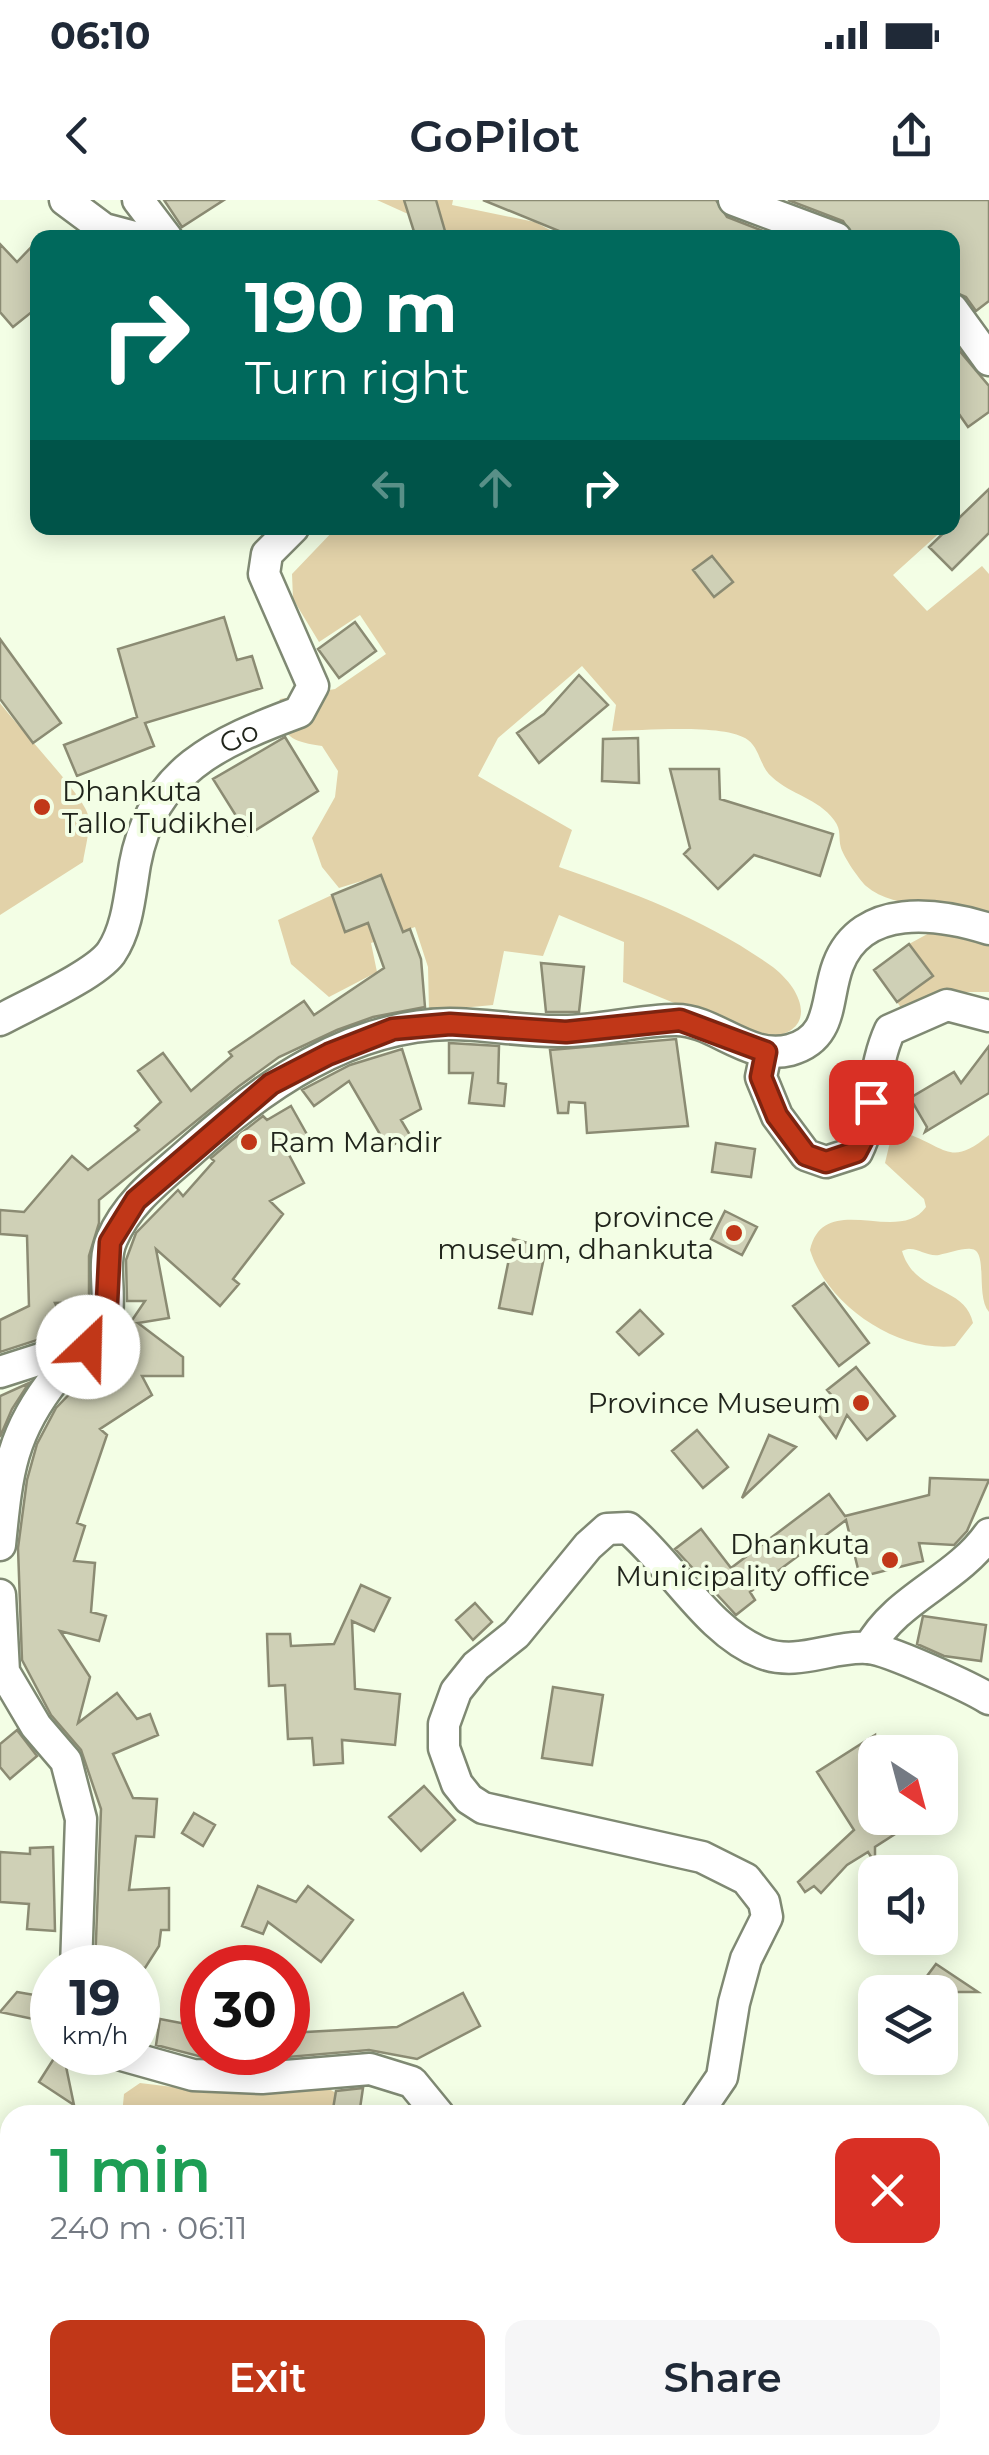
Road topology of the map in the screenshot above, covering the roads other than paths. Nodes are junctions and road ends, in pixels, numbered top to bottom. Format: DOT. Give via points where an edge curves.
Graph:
graph roads {
  1 [pos="65,200"];
  2 [pos="138,200"];
  3 [pos="734,200"];
  4 [pos="108,230"];
  5 [pos="161,230"];
  6 [pos="815,230"];
  7 [pos="960,319"];
  8 [pos="989,360"];
  9 [pos="286,535"];
  10 [pos="989,929"];
  11 [pos="989,1016"];
  12 [pos="0,1020"];
  13 [pos="766,1052"];
  14 [pos="96,1339"];
  15 [pos="0,1372"];
  16 [pos="989,1534"];
  17 [pos="0,1545"];
  18 [pos="0,1596"];
  19 [pos="870,1648"];
  20 [pos="989,1698"];
  21 [pos="77,1945"];
  22 [pos="160,2068"];
  23 [pos="412,2082"];
  24 [pos="406,2105"];
  25 [pos="430,2105"];
  26 [pos="703,2105"];
  1 -- 4 [label="street"];
  2 -- 5 [label="street"];
  3 -- 6 [label="street"];
  7 -- 8 [label="street"];
  9 -- 12 [label="street, Go" via="268,554 264,574 313,686 299,712 230,737 187,768 145,823 120,936 109,956"];
  10 -- 13 [label="street" via="912,914 880,922 848,945 822,1031 793,1050"];
  11 -- 13 [label="street" via="947,1005 890,1030 879,1054 866,1133 856,1152 826,1162 806,1155 777,1116 761,1077"];
  13 -- 14 [label="street" via="680,1020 566,1032 450,1024 393,1029 329,1054 271,1084 136,1200 110,1242 106,1323"];
  14 -- 15 [label="street"];
  14 -- 17 [label="street" via="31,1411 8,1463"];
  16 -- 19 [label="street" via="968,1562 892,1615"];
  18 -- 21 [label="street" via="4,1672 66,1761 81,1819"];
  19 -- 20 [label="street"];
  19 -- 26 [label="street" via="789,1660 760,1652 716,1624 672,1568 628,1528 607,1530 516,1634 456,1690 444,1748 469,1800 702,1856 746,1879 764,1902 767,1917 746,1959 722,2077"];
  22 -- 23 [label="street" via="262,2078 370,2068"];
  23 -- 24 [label="street"];
  23 -- 25 [label="street"];
}
